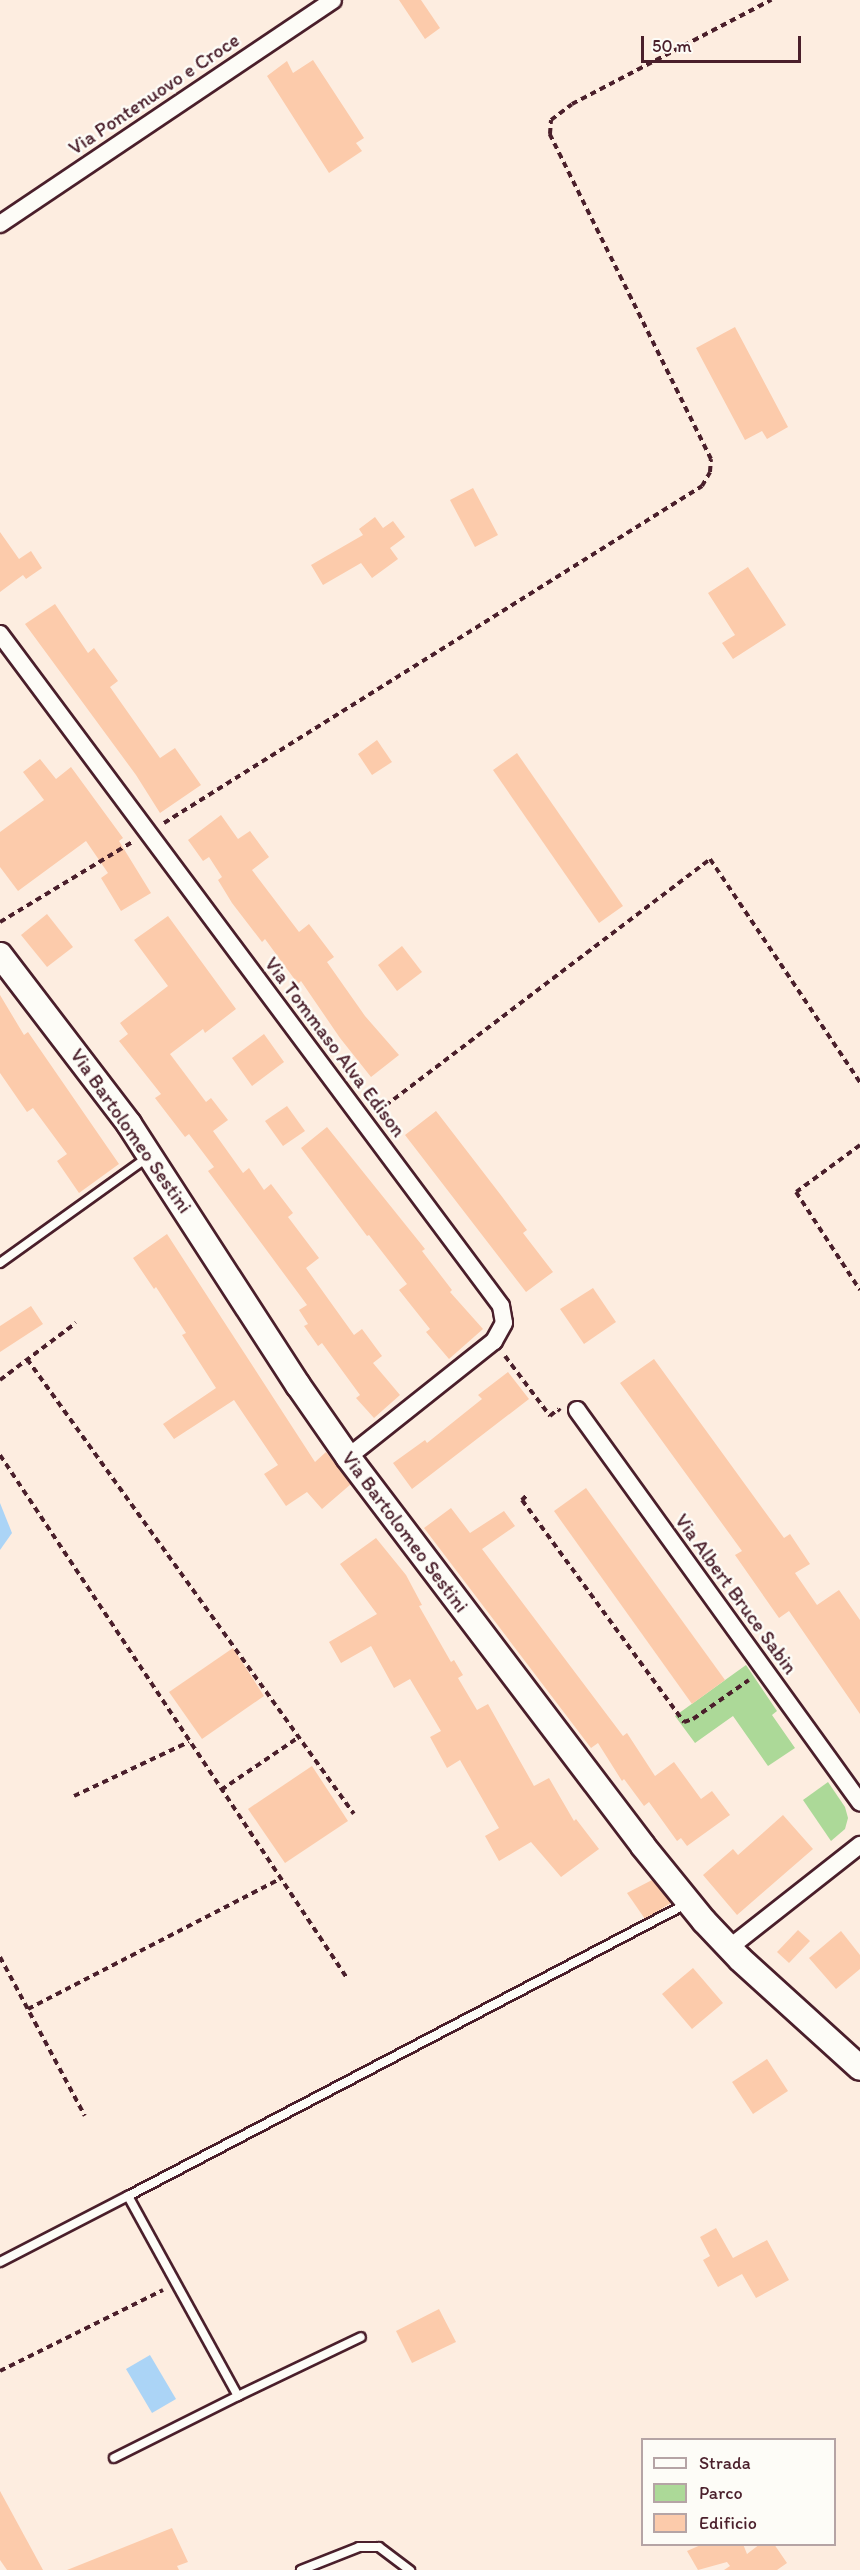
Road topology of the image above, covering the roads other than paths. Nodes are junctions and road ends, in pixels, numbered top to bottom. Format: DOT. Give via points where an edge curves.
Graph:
graph roads {
  1 [pos="333,0"];
  2 [pos="0,224"];
  3 [pos="0,634"];
  4 [pos="0,955"];
  5 [pos="151,1155"];
  6 [pos="0,1263"];
  7 [pos="577,1410"];
  8 [pos="348,1457"];
  9 [pos="860,1803"];
  10 [pos="860,1845"];
  11 [pos="689,1903"];
  12 [pos="729,1948"];
  13 [pos="860,2068"];
  14 [pos="128,2196"];
  15 [pos="0,2262"];
  16 [pos="361,2337"];
  17 [pos="238,2396"];
  18 [pos="114,2458"];
  19 [pos="301,2570"];
  20 [pos="410,2570"];
  1 -- 2 [label="street, Via Pontenuovo e Croce"];
  3 -- 8 [label="street, Via Tommaso Alva Edison" via="496,1297 504,1314 504,1323 494,1341"];
  4 -- 5 [label="main road, Via Bartolomeo Sestini"];
  5 -- 6 [label="lane"];
  5 -- 8 [label="main road, Via Bartolomeo Sestini"];
  7 -- 9 [label="street, Via Albert Bruce Sabin"];
  8 -- 11 [label="main road, Via Bartolomeo Sestini"];
  10 -- 12 [label="street"];
  11 -- 12 [label="main road, Via Bartolomeo Sestini"];
  11 -- 14 [label="lane"];
  12 -- 13 [label="main road, Via Bartolomeo Sestini"];
  14 -- 15 [label="lane"];
  14 -- 17 [label="lane"];
  16 -- 17 [label="lane"];
  17 -- 18 [label="lane"];
  19 -- 20 [label="lane" via="359,2547 379,2547"];
}
